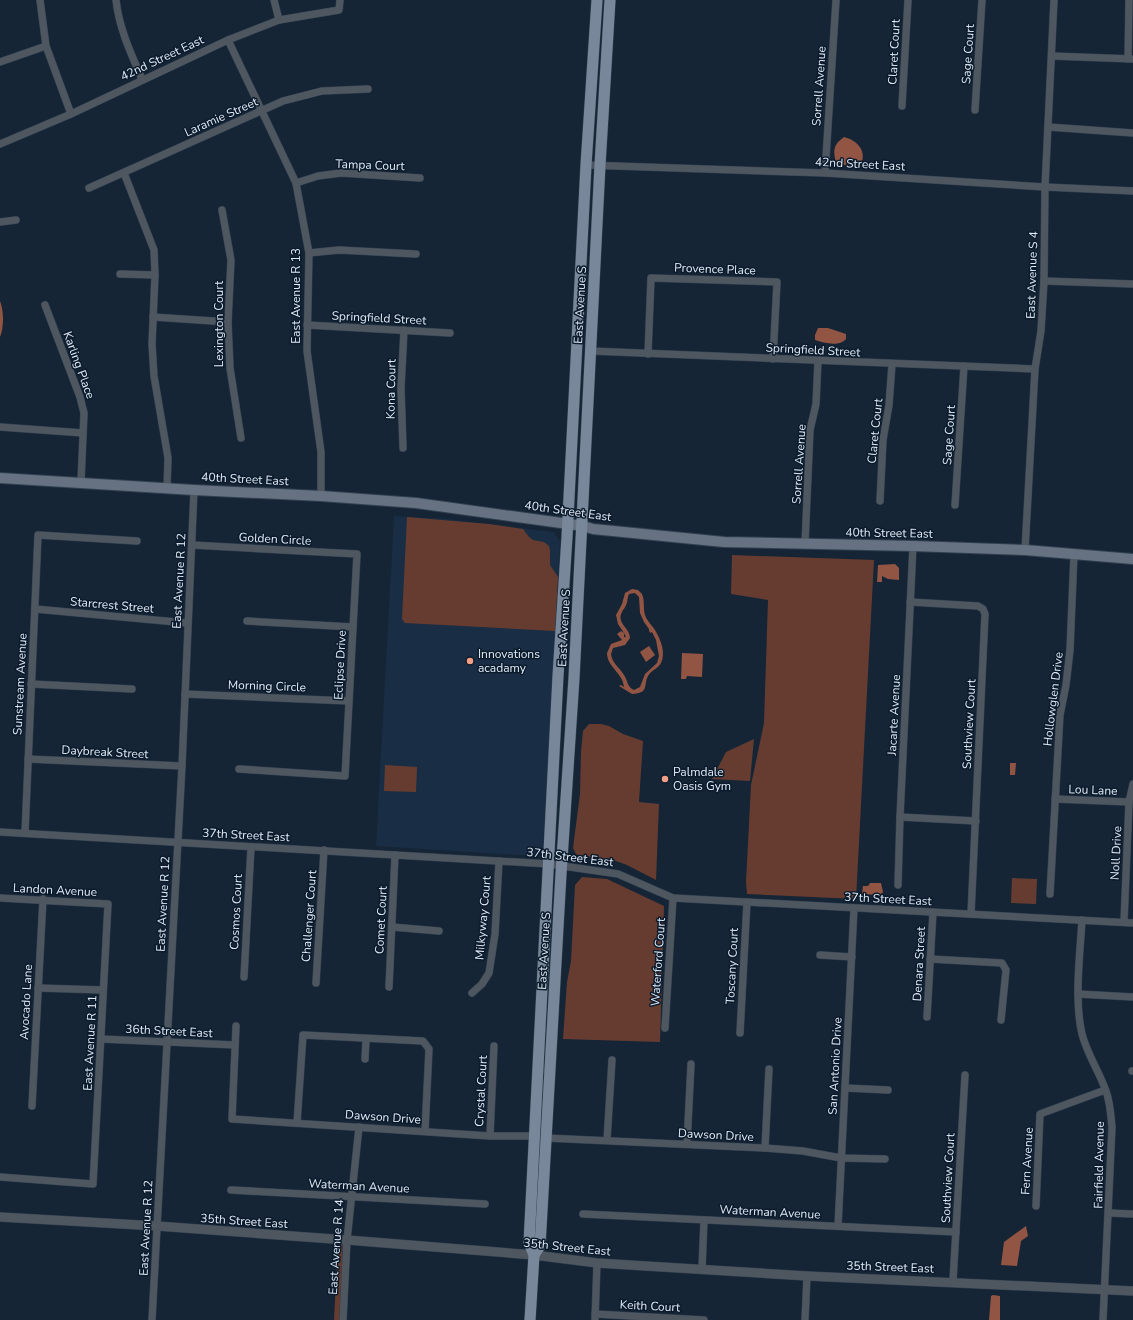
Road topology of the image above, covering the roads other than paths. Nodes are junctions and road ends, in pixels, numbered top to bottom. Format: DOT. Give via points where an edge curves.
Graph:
graph roads {
  1 [pos="40,0"];
  2 [pos="116,0"];
  3 [pos="274,0"];
  4 [pos="340,0"];
  5 [pos="597,0"];
  6 [pos="610,0"];
  7 [pos="836,0"];
  8 [pos="908,0"];
  9 [pos="982,0"];
  10 [pos="1054,0"];
  11 [pos="1129,0"];
  12 [pos="279,20"];
  13 [pos="228,40"];
  14 [pos="46,46"];
  15 [pos="1052,56"];
  16 [pos="1131,59"];
  17 [pos="0,62"];
  18 [pos="142,79"];
  19 [pos="368,89"];
  20 [pos="902,106"];
  21 [pos="262,110"];
  22 [pos="975,110"];
  23 [pos="71,114"];
  24 [pos="1048,127"];
  25 [pos="1133,133"];
  26 [pos="0,144"];
  27 [pos="586,165"];
  28 [pos="600,165"];
  29 [pos="124,173"];
  30 [pos="825,173"];
  31 [pos="420,178"];
  32 [pos="296,182"];
  33 [pos="1045,187"];
  34 [pos="89,188"];
  35 [pos="1133,191"];
  36 [pos="222,210"];
  37 [pos="16,220"];
  38 [pos="0,222"];
  39 [pos="309,253"];
  40 [pos="416,254"];
  41 [pos="120,274"];
  42 [pos="155,275"];
  43 [pos="1044,280"];
  44 [pos="1133,284"];
  45 [pos="45,305"];
  46 [pos="153,317"];
  47 [pos="228,322"];
  48 [pos="307,325"];
  49 [pos="404,330"];
  50 [pos="450,333"];
  51 [pos="591,351"];
  52 [pos="648,354"];
  53 [pos="773,359"];
  54 [pos="818,361"];
  55 [pos="892,364"];
  56 [pos="964,366"];
  57 [pos="1035,369"];
  58 [pos="0,427"];
  59 [pos="83,433"];
  60 [pos="241,438"];
  61 [pos="403,448"];
  62 [pos="0,478"];
  63 [pos="81,482"];
  64 [pos="167,488"];
  65 [pos="194,490"];
  66 [pos="321,496"];
  67 [pos="880,501"];
  68 [pos="955,505"];
  69 [pos="568,524"];
  70 [pos="583,526"];
  71 [pos="137,541"];
  72 [pos="805,544"];
  73 [pos="192,545"];
  74 [pos="913,546"];
  75 [pos="1025,550"];
  76 [pos="357,554"];
  77 [pos="1074,554"];
  78 [pos="1133,559"];
  79 [pos="910,602"];
  80 [pos="35,609"];
  81 [pos="247,621"];
  82 [pos="188,623"];
  83 [pos="353,627"];
  84 [pos="31,684"];
  85 [pos="132,689"];
  86 [pos="185,694"];
  87 [pos="349,700"];
  88 [pos="28,759"];
  89 [pos="182,766"];
  90 [pos="239,770"];
  91 [pos="1133,784"];
  92 [pos="1055,799"];
  93 [pos="1130,802"];
  94 [pos="900,817"];
  95 [pos="976,821"];
  96 [pos="0,832"];
  97 [pos="24,833"];
  98 [pos="178,843"];
  99 [pos="1130,845"];
  100 [pos="251,847"];
  101 [pos="324,850"];
  102 [pos="395,854"];
  103 [pos="499,861"];
  104 [pos="549,864"];
  105 [pos="562,866"];
  106 [pos="898,885"];
  107 [pos="1050,894"];
  108 [pos="0,898"];
  109 [pos="673,898"];
  110 [pos="43,899"];
  111 [pos="747,902"];
  112 [pos="108,904"];
  113 [pos="854,908"];
  114 [pos="933,912"];
  115 [pos="971,914"];
  116 [pos="1082,920"];
  117 [pos="1124,922"];
  118 [pos="1133,923"];
  119 [pos="392,927"];
  120 [pos="439,932"];
  121 [pos="820,955"];
  122 [pos="852,956"];
  123 [pos="930,959"];
  124 [pos="244,977"];
  125 [pos="316,983"];
  126 [pos="389,987"];
  127 [pos="38,988"];
  128 [pos="103,990"];
  129 [pos="472,993"];
  130 [pos="1078,994"];
  131 [pos="1133,997"];
  132 [pos="927,1017"];
  133 [pos="1001,1020"];
  134 [pos="236,1026"];
  135 [pos="665,1028"];
  136 [pos="740,1032"];
  137 [pos="101,1039"];
  138 [pos="366,1039"];
  139 [pos="167,1043"];
  140 [pos="235,1046"];
  141 [pos="494,1046"];
  142 [pos="365,1059"];
  143 [pos="612,1060"];
  144 [pos="691,1064"];
  145 [pos="769,1069"];
  146 [pos="965,1075"];
  147 [pos="845,1088"];
  148 [pos="888,1090"];
  149 [pos="1106,1090"];
  150 [pos="32,1106"];
  151 [pos="297,1123"];
  152 [pos="359,1127"];
  153 [pos="425,1131"];
  154 [pos="490,1136"];
  155 [pos="533,1136"];
  156 [pos="546,1138"];
  157 [pos="608,1140"];
  158 [pos="686,1144"];
  159 [pos="765,1148"];
  160 [pos="841,1158"];
  161 [pos="885,1159"];
  162 [pos="0,1177"];
  163 [pos="231,1190"];
  164 [pos="350,1196"];
  165 [pos="486,1204"];
  166 [pos="1036,1206"];
  167 [pos="1109,1213"];
  168 [pos="583,1214"];
  169 [pos="1133,1214"];
  170 [pos="0,1217"];
  171 [pos="704,1220"];
  172 [pos="157,1226"];
  173 [pos="838,1226"];
  174 [pos="956,1232"];
  175 [pos="347,1240"];
  176 [pos="534,1255"];
  177 [pos="597,1263"];
  178 [pos="702,1269"];
  179 [pos="808,1276"];
  180 [pos="953,1282"];
  181 [pos="1105,1289"];
  182 [pos="1133,1291"];
  183 [pos="595,1317"];
  184 [pos="152,1320"];
  185 [pos="343,1320"];
  186 [pos="530,1320"];
  187 [pos="704,1320"];
  188 [pos="805,1320"];
  189 [pos="1103,1320"];
  1 -- 14 [label="street"];
  2 -- 18 [label="street" via="118,15"];
  3 -- 12 [label="street"];
  4 -- 12 [label="street, 42nd Street East" via="339,10"];
  5 -- 27 [label="main road, East Avenue S"];
  6 -- 28 [label="main road, East Avenue S"];
  7 -- 30 [label="street, Sorrell Avenue"];
  8 -- 20 [label="street, Claret Court"];
  9 -- 22 [label="street, Sage Court"];
  10 -- 15 [label="street, East Avenue S 4"];
  11 -- 16 [label="street"];
  12 -- 13 [label="street, 42nd Street East"];
  13 -- 18 [label="street, 42nd Street East"];
  13 -- 21 [label="street, East Avenue R 13"];
  14 -- 17 [label="street"];
  14 -- 23 [label="street"];
  15 -- 16 [label="street"];
  15 -- 24 [label="street, East Avenue S 4"];
  18 -- 23 [label="street, 42nd Street East"];
  19 -- 21 [label="street, Laramie Street" via="322,91 283,101"];
  21 -- 29 [label="street, Laramie Street"];
  21 -- 32 [label="street, East Avenue R 13"];
  23 -- 26 [label="street, 42nd Street East"];
  24 -- 25 [label="street"];
  24 -- 33 [label="street, East Avenue S 4"];
  27 -- 28 [label="street, 42nd Street East"];
  27 -- 69 [label="main road, East Avenue S"];
  28 -- 30 [label="street, 42nd Street East"];
  28 -- 51 [label="main road, East Avenue S"];
  29 -- 34 [label="street, Laramie Street"];
  29 -- 42 [label="street" via="154,250"];
  30 -- 33 [label="street, 42nd Street East"];
  31 -- 32 [label="street, Tampa Court" via="341,173"];
  32 -- 39 [label="street, East Avenue R 13"];
  33 -- 35 [label="street, 42nd Street East"];
  33 -- 43 [label="street, East Avenue S 4"];
  36 -- 47 [label="street, Lexington Court" via="231,260"];
  37 -- 38 [label="street"];
  39 -- 40 [label="street" via="339,250"];
  39 -- 48 [label="street, East Avenue R 13"];
  41 -- 42 [label="street"];
  42 -- 46 [label="street"];
  43 -- 44 [label="street"];
  43 -- 57 [label="street, East Avenue S 4" via="1041,331"];
  45 -- 59 [label="street, Karling Place" via="80,397 84,413"];
  46 -- 47 [label="street"];
  46 -- 64 [label="street" via="154,376 168,458"];
  47 -- 60 [label="street, Lexington Court" via="230,368"];
  48 -- 49 [label="street, Springfield Street"];
  48 -- 66 [label="street, East Avenue R 13" via="306,351 321,452"];
  49 -- 50 [label="street, Springfield Street"];
  49 -- 61 [label="street, Kona Court" via="401,388"];
  51 -- 52 [label="street, Springfield Street"];
  51 -- 70 [label="main road, East Avenue S"];
  52 -- 53 [label="street, Springfield Street"];
  52 -- 53 [label="street, Provence Place" via="651,278 777,282"];
  53 -- 54 [label="street, Springfield Street"];
  54 -- 55 [label="street, Springfield Street"];
  54 -- 72 [label="street, Sorrell Avenue" via="816,404 810,430"];
  55 -- 56 [label="street, Springfield Street"];
  55 -- 67 [label="street, Claret Court" via="883,440"];
  56 -- 57 [label="street, Springfield Street"];
  56 -- 68 [label="street, Sage Court"];
  57 -- 75 [label="street, East Avenue S 4"];
  58 -- 59 [label="street"];
  59 -- 63 [label="street, Karling Place"];
  62 -- 63 [label="main road, 40th Street East"];
  63 -- 64 [label="main road, 40th Street East"];
  64 -- 65 [label="main road, 40th Street East"];
  65 -- 66 [label="main road, 40th Street East"];
  65 -- 73 [label="street, East Avenue R 12"];
  66 -- 69 [label="main road, 40th Street East" via="416,503"];
  69 -- 70 [label="main road, 40th Street East"];
  69 -- 104 [label="main road, East Avenue S"];
  70 -- 72 [label="main road, 40th Street East" via="702,541"];
  70 -- 105 [label="main road, East Avenue S"];
  71 -- 80 [label="street, Sunstream Avenue" via="38,535"];
  72 -- 74 [label="main road, 40th Street East"];
  73 -- 76 [label="street, Golden Circle"];
  73 -- 82 [label="street, East Avenue R 12"];
  74 -- 75 [label="main road, 40th Street East"];
  74 -- 79 [label="street, Jacarte Avenue"];
  75 -- 77 [label="main road, 40th Street East"];
  76 -- 83 [label="street, Eclipse Drive"];
  77 -- 78 [label="main road, 40th Street East"];
  77 -- 92 [label="street, Hollowglen Drive" via="1070,650 1060,715"];
  79 -- 94 [label="street, Jacarte Avenue"];
  79 -- 95 [label="street, Southview Court" via="978,606 983,608 985,614"];
  80 -- 82 [label="street, Starcrest Street"];
  80 -- 84 [label="street, Sunstream Avenue"];
  81 -- 83 [label="street"];
  82 -- 86 [label="street, East Avenue R 12"];
  83 -- 87 [label="street, Eclipse Drive"];
  84 -- 85 [label="street"];
  84 -- 88 [label="street, Sunstream Avenue"];
  86 -- 87 [label="street, Morning Circle"];
  86 -- 89 [label="street, East Avenue R 12"];
  87 -- 90 [label="street, Eclipse Drive" via="345,776"];
  88 -- 89 [label="street, Daybreak Street"];
  88 -- 97 [label="street, Sunstream Avenue"];
  89 -- 98 [label="street, East Avenue R 12"];
  91 -- 93 [label="street, Noll Drive"];
  92 -- 93 [label="street, Lou Lane"];
  92 -- 107 [label="street, Hollowglen Drive"];
  93 -- 99 [label="street, Noll Drive"];
  94 -- 95 [label="street"];
  94 -- 106 [label="street, Jacarte Avenue"];
  95 -- 115 [label="street, Southview Court"];
  96 -- 97 [label="street, 37th Street East"];
  97 -- 98 [label="street, 37th Street East"];
  98 -- 100 [label="street, 37th Street East"];
  98 -- 139 [label="street, East Avenue R 12"];
  99 -- 117 [label="street, Noll Drive"];
  100 -- 101 [label="street, 37th Street East"];
  100 -- 124 [label="street, Cosmos Court"];
  101 -- 102 [label="street, 37th Street East"];
  101 -- 125 [label="street, Challenger Court"];
  102 -- 103 [label="street, 37th Street East"];
  102 -- 119 [label="street, Comet Court"];
  103 -- 104 [label="street, 37th Street East"];
  103 -- 129 [label="street, Milkyway Court" via="490,973"];
  104 -- 105 [label="street, 37th Street East"];
  104 -- 155 [label="main road, East Avenue S"];
  105 -- 109 [label="street, 37th Street East" via="618,874"];
  105 -- 156 [label="main road, East Avenue S"];
  108 -- 110 [label="street, Landon Avenue"];
  109 -- 111 [label="street, 37th Street East"];
  109 -- 135 [label="street, Waterford Court"];
  110 -- 112 [label="street, Landon Avenue"];
  110 -- 127 [label="street, Avocado Lane"];
  111 -- 113 [label="street, 37th Street East"];
  111 -- 136 [label="street, Toscany Court"];
  112 -- 128 [label="street, East Avenue R 11"];
  113 -- 114 [label="street, 37th Street East"];
  113 -- 122 [label="street, San Antonio Drive"];
  114 -- 115 [label="street, 37th Street East"];
  114 -- 123 [label="street, Denara Street"];
  115 -- 116 [label="street, 37th Street East"];
  116 -- 117 [label="street, 37th Street East"];
  116 -- 130 [label="street, Fairfield Avenue"];
  117 -- 118 [label="street, 37th Street East"];
  119 -- 120 [label="street"];
  119 -- 126 [label="street, Comet Court"];
  121 -- 122 [label="street"];
  122 -- 147 [label="street, San Antonio Drive"];
  123 -- 132 [label="street, Denara Street"];
  123 -- 133 [label="street" via="1002,963 1006,970"];
  127 -- 128 [label="street"];
  127 -- 150 [label="street, Avocado Lane"];
  128 -- 137 [label="street, East Avenue R 11"];
  130 -- 131 [label="street"];
  130 -- 149 [label="street, Fairfield Avenue" via="1082,1034"];
  134 -- 140 [label="street"];
  137 -- 139 [label="street, 36th Street East"];
  137 -- 162 [label="street, East Avenue R 11" via="93,1184"];
  138 -- 142 [label="street"];
  138 -- 151 [label="street" via="302,1035"];
  138 -- 153 [label="street" via="422,1041 429,1049"];
  139 -- 140 [label="street, 36th Street East"];
  139 -- 172 [label="street, East Avenue R 12"];
  140 -- 151 [label="street, Dawson Drive" via="232,1119"];
  141 -- 154 [label="street, Crystal Court"];
  143 -- 157 [label="street"];
  144 -- 158 [label="street"];
  145 -- 159 [label="street"];
  146 -- 174 [label="street, Southview Court"];
  147 -- 148 [label="street"];
  147 -- 160 [label="street, San Antonio Drive"];
  149 -- 166 [label="street, Fern Avenue" via="1040,1114"];
  149 -- 167 [label="street, Fairfield Avenue" via="1112,1127"];
  151 -- 152 [label="street, Dawson Drive"];
  152 -- 153 [label="street, Dawson Drive"];
  152 -- 164 [label="street, East Avenue R 14"];
  153 -- 154 [label="street, Dawson Drive"];
  154 -- 155 [label="street, Dawson Drive"];
  155 -- 176 [label="main road, East Avenue S" via="529,1243"];
  156 -- 157 [label="street, Dawson Drive"];
  156 -- 176 [label="main road, East Avenue S" via="540,1246"];
  157 -- 158 [label="street, Dawson Drive"];
  158 -- 159 [label="street, Dawson Drive"];
  159 -- 160 [label="street, Dawson Drive" via="804,1151"];
  160 -- 161 [label="street, Dawson Drive"];
  160 -- 173 [label="street, San Antonio Drive"];
  163 -- 164 [label="street, Waterman Avenue"];
  164 -- 165 [label="street, Waterman Avenue"];
  164 -- 175 [label="street, East Avenue R 14"];
  167 -- 169 [label="street"];
  167 -- 181 [label="street, Fairfield Avenue"];
  168 -- 171 [label="street, Waterman Avenue"];
  170 -- 172 [label="street, 35th Street East"];
  171 -- 173 [label="street, Waterman Avenue"];
  171 -- 178 [label="street"];
  172 -- 175 [label="street, 35th Street East"];
  172 -- 184 [label="street, East Avenue R 12"];
  173 -- 174 [label="street, Waterman Avenue"];
  174 -- 180 [label="street, Southview Court"];
  175 -- 176 [label="street, 35th Street East"];
  175 -- 185 [label="street, East Avenue R 14"];
  176 -- 177 [label="street, 35th Street East"];
  176 -- 186 [label="main road, East Avenue S"];
  177 -- 178 [label="street, 35th Street East"];
  177 -- 183 [label="street"];
  178 -- 179 [label="street, 35th Street East"];
  179 -- 180 [label="street, 35th Street East"];
  179 -- 188 [label="street"];
  180 -- 181 [label="street, 35th Street East"];
  181 -- 182 [label="street, 35th Street East"];
  181 -- 189 [label="street, Fairfield Avenue"];
  183 -- 187 [label="street, Keith Court"];
}
